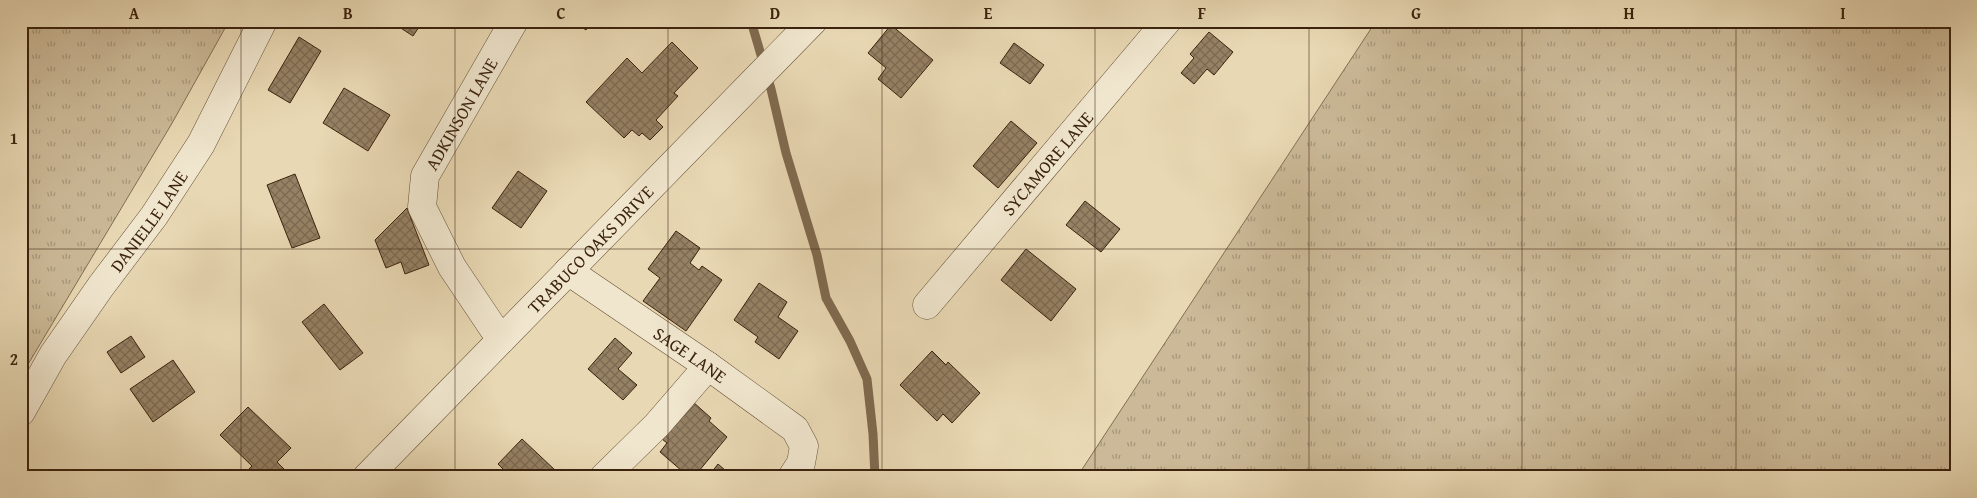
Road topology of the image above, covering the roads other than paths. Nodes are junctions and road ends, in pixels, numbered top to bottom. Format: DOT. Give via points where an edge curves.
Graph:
graph roads {
  1 [pos="263,21"];
  2 [pos="514,21"];
  3 [pos="814,21"];
  4 [pos="1167,21"];
  5 [pos="568,271"];
  6 [pos="927,305"];
  7 [pos="501,340"];
  8 [pos="708,366"];
  9 [pos="21,412"];
  10 [pos="367,477"];
  11 [pos="604,477"];
  12 [pos="792,477"];
  1 -- 9 [label="street, DANIELLE LANE" via="201,144 154,216 53,355"];
  2 -- 7 [label="street, ADKINSON LANE" via="425,176 422,207 452,267"];
  3 -- 5 [label="street, TRABUCO OAKS DRIVE"];
  4 -- 6 [label="street, SYCAMORE LANE"];
  5 -- 7 [label="street, TRABUCO OAKS DRIVE"];
  5 -- 8 [label="street, SAGE LANE"];
  7 -- 10 [label="street, TRABUCO OAKS DRIVE"];
  8 -- 11 [label="street" via="657,426"];
  8 -- 12 [label="street, SAGE LANE" via="795,429 804,446 801,463"];
}
